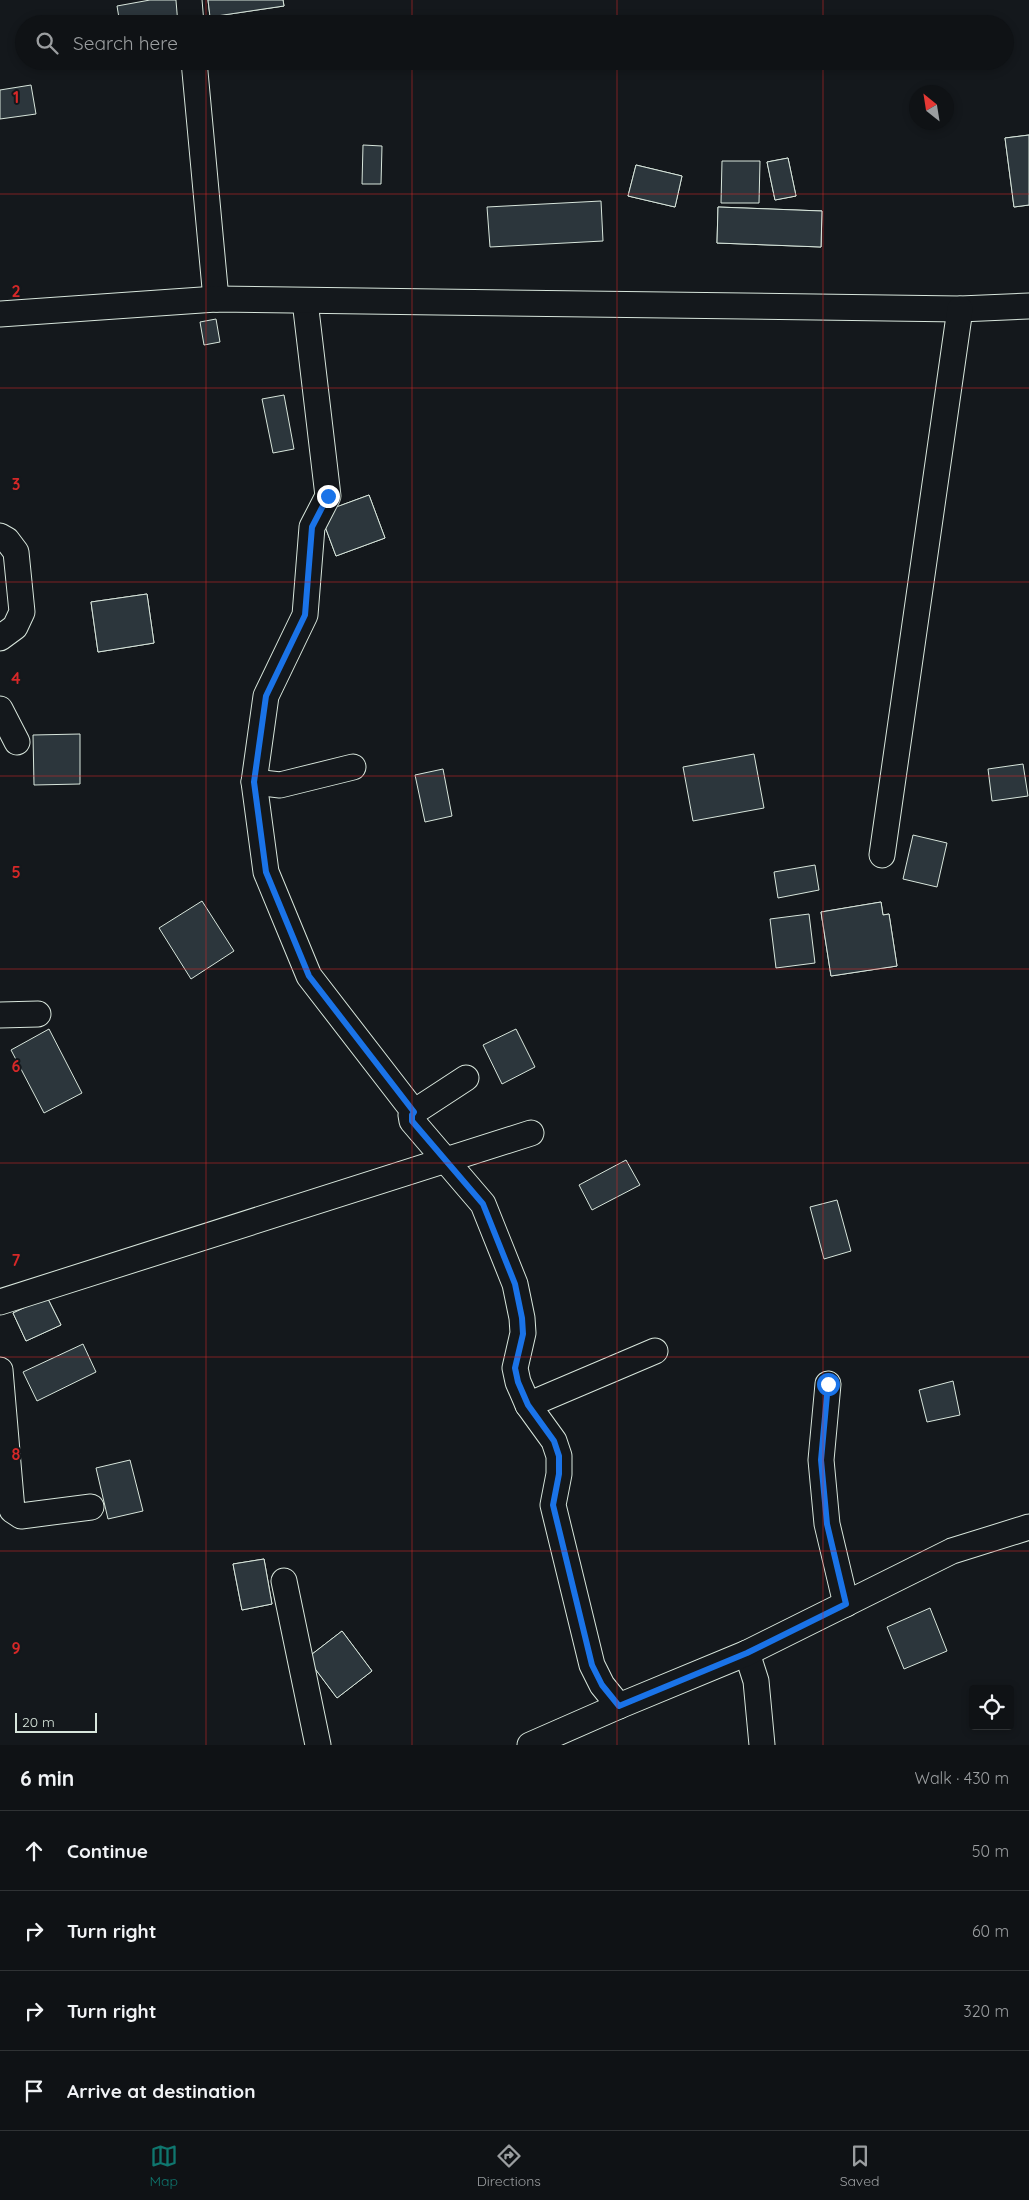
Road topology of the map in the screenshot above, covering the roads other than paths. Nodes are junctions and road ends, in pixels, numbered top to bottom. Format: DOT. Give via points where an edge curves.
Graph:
graph roads {
  1 [pos="189,0"];
  2 [pos="190,15"];
  3 [pos="195,70"];
  4 [pos="216,299"];
  5 [pos="305,301"];
  6 [pos="1029,306"];
  7 [pos="960,309"];
  8 [pos="0,314"];
  9 [pos="0,536"];
  10 [pos="0,638"];
  11 [pos="0,709"];
  12 [pos="17,742"];
  13 [pos="353,767"];
  14 [pos="254,782"];
  15 [pos="882,855"];
  16 [pos="38,1014"];
  17 [pos="0,1016"];
  18 [pos="466,1078"];
  19 [pos="414,1112"];
  20 [pos="531,1132"];
  21 [pos="447,1159"];
  22 [pos="0,1302"];
  23 [pos="655,1351"];
  24 [pos="0,1370"];
  25 [pos="828,1384"];
  26 [pos="528,1405"];
  27 [pos="91,1507"];
  28 [pos="1029,1527"];
  29 [pos="284,1581"];
  30 [pos="846,1604"];
  31 [pos="747,1653"];
  32 [pos="619,1706"];
  33 [pos="318,1745"];
  34 [pos="530,1745"];
  35 [pos="762,1745"];
  1 -- 2 [label="street"];
  3 -- 4 [label="street"];
  4 -- 5 [label="street"];
  4 -- 8 [label="street"];
  5 -- 7 [label="street"];
  5 -- 14 [label="street" via="328,496 312,527 305,615 266,696"];
  6 -- 7 [label="street"];
  7 -- 15 [label="street"];
  9 -- 10 [label="street" via="16,552 22,612 15,627"];
  11 -- 12 [label="street"];
  13 -- 14 [label="street" via="280,785"];
  14 -- 19 [label="street" via="266,872 309,976"];
  16 -- 17 [label="street"];
  18 -- 19 [label="street"];
  19 -- 21 [label="street" via="412,1121"];
  20 -- 21 [label="street"];
  21 -- 22 [label="street"];
  21 -- 26 [label="street" via="483,1204 515,1284 523,1334 515,1368"];
  23 -- 26 [label="street"];
  24 -- 27 [label="street" via="12,1510 21,1516"];
  25 -- 30 [label="street" via="821,1460 827,1524"];
  26 -- 32 [label="street" via="546,1427 556,1448 559,1474 553,1505 592,1665 602,1685"];
  28 -- 30 [label="street" via="952,1551"];
  29 -- 33 [label="street"];
  30 -- 31 [label="street"];
  31 -- 32 [label="street"];
  31 -- 35 [label="street" via="756,1681"];
  32 -- 34 [label="street"];
}
